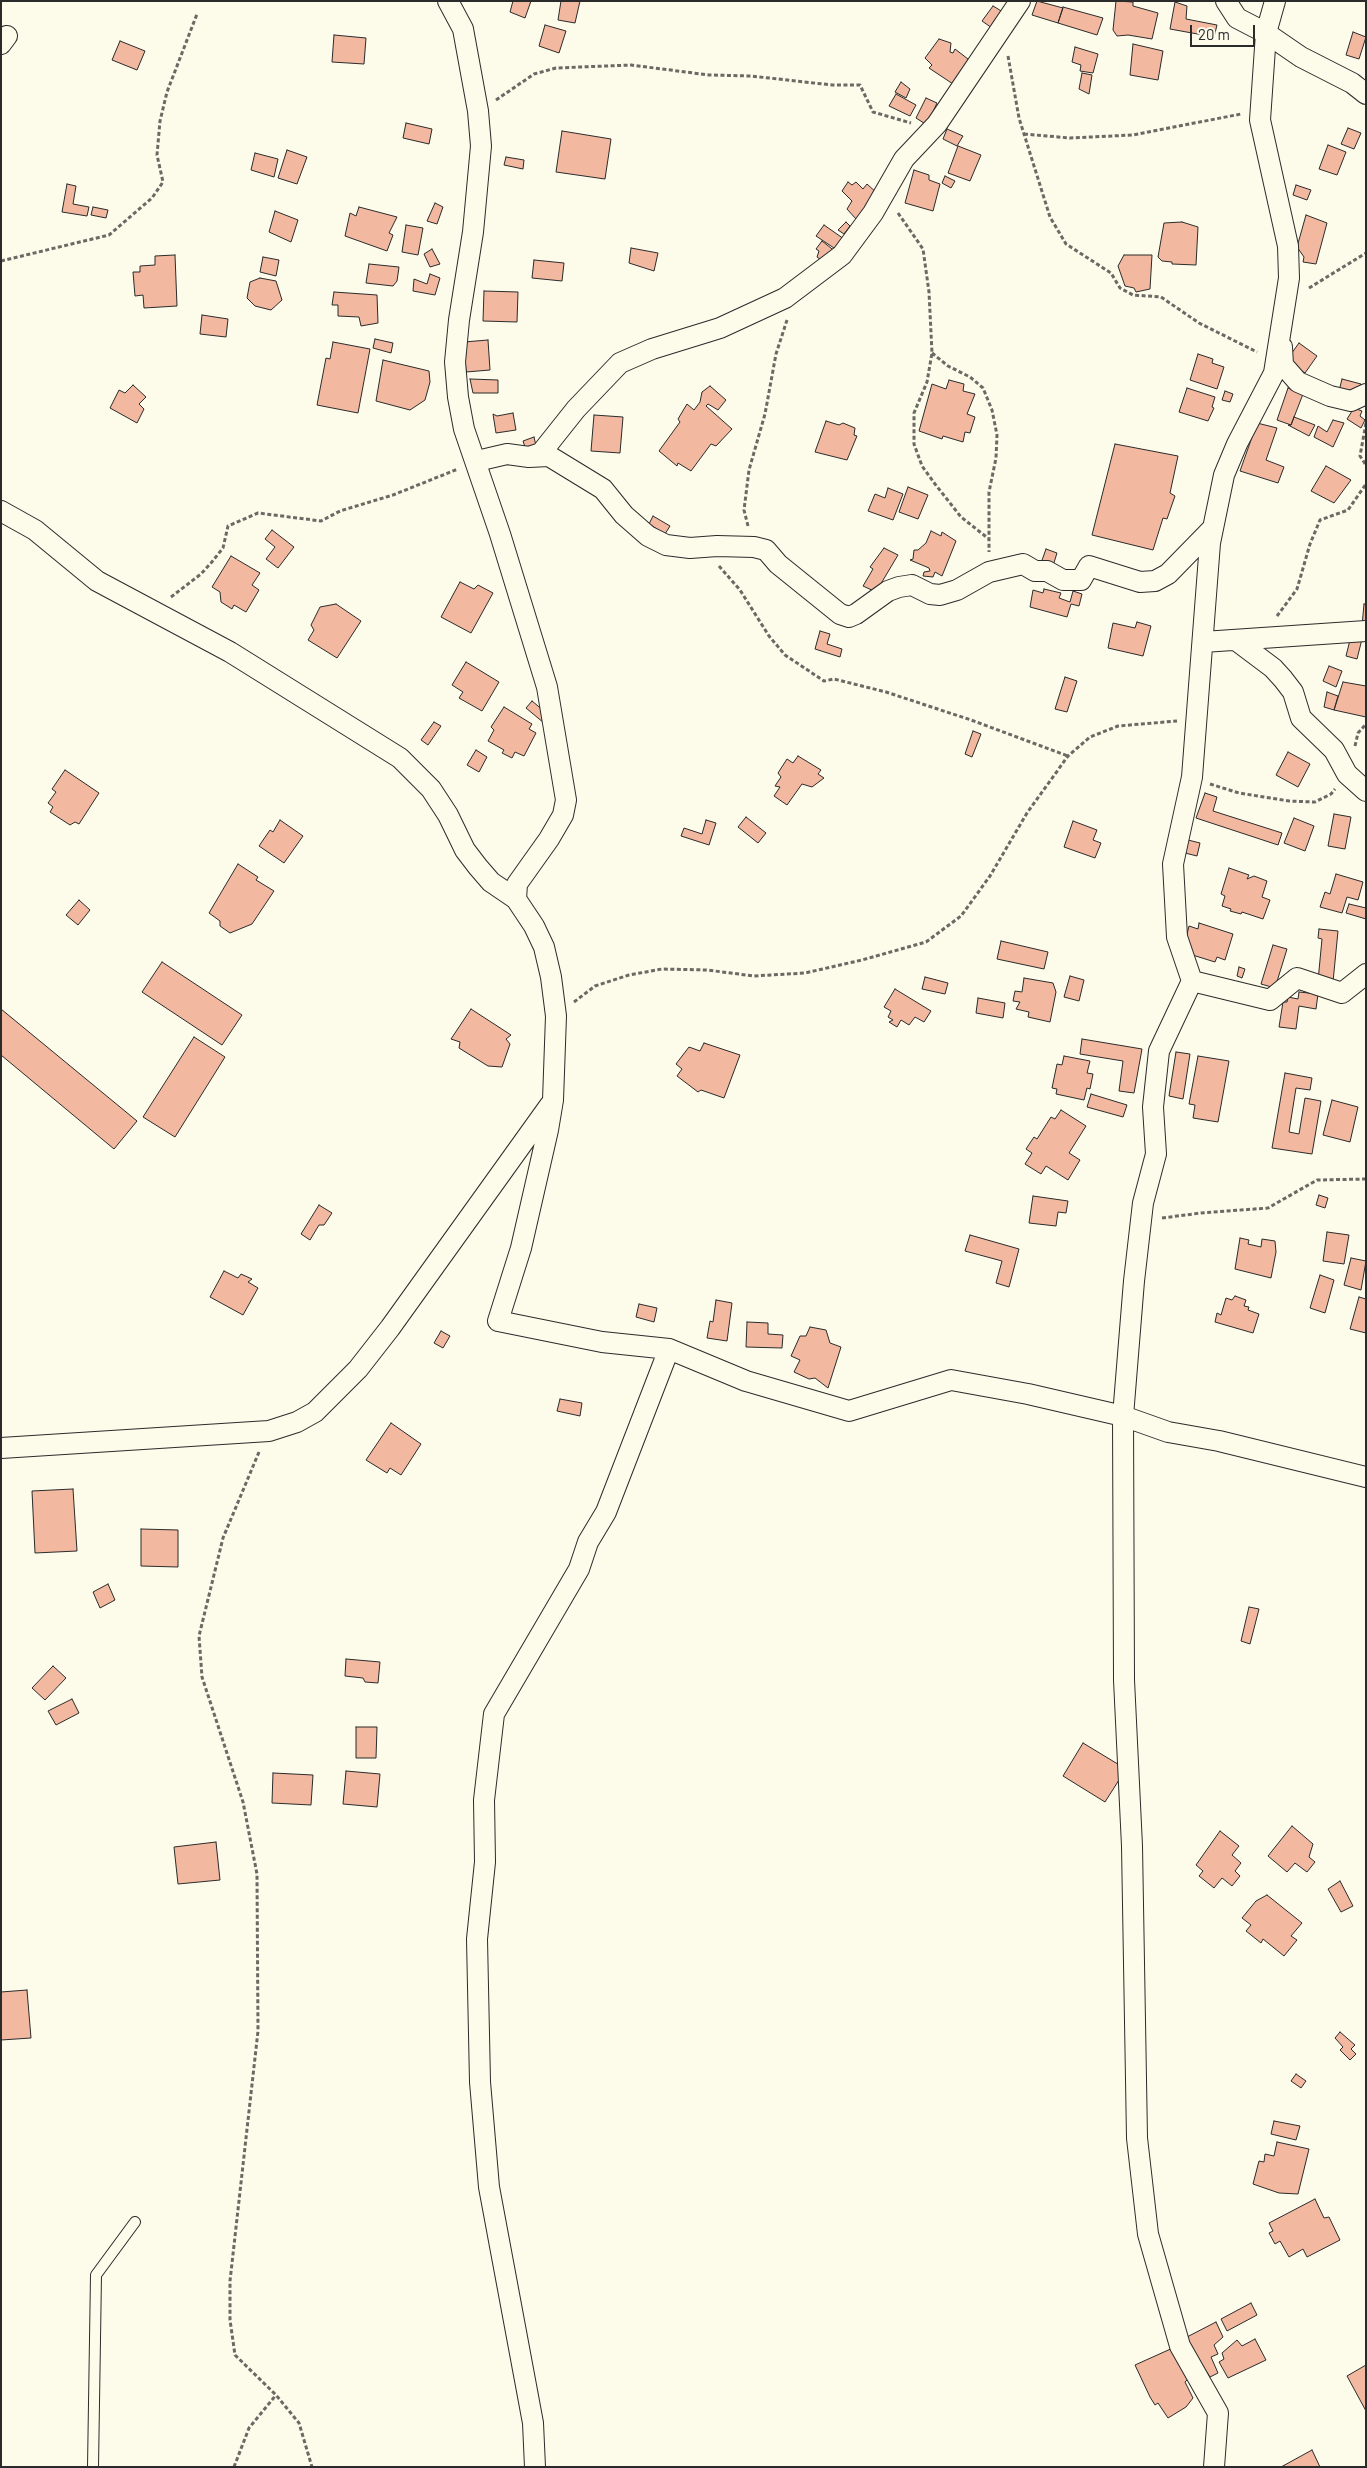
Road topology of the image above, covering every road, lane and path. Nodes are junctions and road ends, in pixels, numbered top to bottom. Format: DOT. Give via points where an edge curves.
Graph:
graph roads {
  1 [pos="448,1"];
  2 [pos="1020,1"];
  3 [pos="1226,1"];
  4 [pos="1275,1"];
  5 [pos="197,14"];
  6 [pos="1266,34"];
  7 [pos="1007,49"];
  8 [pos="1366,94"];
  9 [pos="478,111"];
  10 [pos="1260,111"];
  11 [pos="937,124"];
  12 [pos="1024,134"];
  13 [pos="897,212"];
  14 [pos="1366,253"];
  15 [pos="1,261"];
  16 [pos="1287,302"];
  17 [pos="788,319"];
  18 [pos="1281,339"];
  19 [pos="932,353"];
  20 [pos="1276,361"];
  21 [pos="1366,394"];
  22 [pos="1366,424"];
  23 [pos="529,457"];
  24 [pos="476,461"];
  25 [pos="1366,465"];
  26 [pos="1366,484"];
  27 [pos="1,511"];
  28 [pos="1212,529"];
  29 [pos="989,539"];
  30 [pos="754,547"];
  31 [pos="690,548"];
  32 [pos="989,572"];
  33 [pos="153,611"];
  34 [pos="1366,631"];
  35 [pos="1261,639"];
  36 [pos="1237,641"];
  37 [pos="1202,642"];
  38 [pos="1195,719"];
  39 [pos="1068,756"];
  40 [pos="1347,774"];
  41 [pos="1192,777"];
  42 [pos="1366,791"];
  43 [pos="516,899"];
  44 [pos="1366,974"];
  45 [pos="1192,981"];
  46 [pos="556,1016"];
  47 [pos="553,1100"];
  48 [pos="1366,1179"];
  49 [pos="1141,1221"];
  50 [pos="669,1349"];
  51 [pos="1123,1416"];
  52 [pos="269,1431"];
  53 [pos="1,1448"];
  54 [pos="1366,1477"];
  55 [pos="135,2222"];
  56 [pos="276,2395"];
  57 [pos="93,2467"];
  58 [pos="234,2467"];
  59 [pos="312,2467"];
  60 [pos="536,2467"];
  61 [pos="1214,2467"];
  1 -- 9 [label="street" via="463,29"];
  2 -- 11 [label="street"];
  3 -- 6 [label="street" via="1237,18"];
  4 -- 6 [label="street"];
  5 -- 15 [label="path" via="167,92 157,155 163,182 152,198 109,235"];
  6 -- 8 [label="street"];
  6 -- 10 [label="street"];
  7 -- 12 [label="path" via="1018,118"];
  9 -- 11 [label="path" via="534,74 556,68 631,65 709,75 860,85 873,112 922,128"];
  9 -- 24 [label="street" via="481,146 479,187 455,362 464,429"];
  10 -- 12 [label="path" via="1133,135 1070,138"];
  10 -- 16 [label="street" via="1288,246"];
  11 -- 23 [label="street" via="904,159 873,213 842,255 785,298 720,328 652,348 620,363 576,409 541,453"];
  12 -- 20 [label="path" via="1050,217 1066,244 1111,273 1120,288 1133,295 1161,296 1199,323"];
  13 -- 19 [label="path" via="923,250"];
  14 -- 16 [label="path"];
  16 -- 18 [label="street"];
  17 -- 30 [label="path" via="776,354 765,414 749,470 744,510"];
  18 -- 20 [label="street"];
  18 -- 21 [label="street" via="1283,365 1298,382 1351,401"];
  19 -- 29 [label="path" via="983,388 992,410 997,435 989,492"];
  19 -- 29 [label="path" via="928,382 914,413 914,444 922,466 961,517"];
  20 -- 28 [label="street" via="1274,373 1224,475"];
  22 -- 25 [label="path" via="1360,456"];
  23 -- 24 [label="street" via="506,454"];
  23 -- 31 [label="street" via="549,456 577,471 603,489 624,515 648,536 666,545"];
  24 -- 33 [label="path" via="321,521 258,513 228,526 223,548 210,564"];
  24 -- 43 [label="street" via="546,687 566,800 563,815 549,839 517,884"];
  26 -- 35 [label="path" via="1348,510 1320,520 1296,589"];
  27 -- 33 [label="street" via="35,530 97,581"];
  28 -- 32 [label="street" via="1168,574 1155,581 1140,582 1089,566 1081,580 1063,580 1023,564"];
  28 -- 37 [label="street"];
  29 -- 32 [label="path"];
  30 -- 31 [label="street"];
  30 -- 32 [label="street" via="766,550 778,564 840,614 849,617 899,587 912,585 940,595 957,590"];
  31 -- 39 [label="path" via="715,560 785,655 824,682 834,679 886,692"];
  33 -- 43 [label="street" via="230,652 400,758 431,789 478,867 491,882"];
  34 -- 35 [label="street"];
  35 -- 36 [label="street"];
  36 -- 37 [label="street"];
  36 -- 40 [label="street" via="1283,679 1293,692 1301,718 1334,750"];
  37 -- 38 [label="street"];
  38 -- 39 [label="path" via="1118,726 1090,737"];
  38 -- 41 [label="street"];
  39 -- 46 [label="path" via="1027,812 990,876 961,916 926,942 805,973 754,976 662,969 629,975 595,986"];
  40 -- 41 [label="path" via="1331,794 1315,802 1239,794"];
  40 -- 42 [label="street"];
  41 -- 45 [label="street" via="1173,864 1176,937"];
  43 -- 46 [label="street" via="544,947"];
  44 -- 45 [label="street" via="1342,993 1297,978 1270,1000"];
  45 -- 49 [label="street" via="1159,1051 1153,1107 1156,1154"];
  46 -- 47 [label="street"];
  47 -- 50 [label="street" via="525,1230 498,1321 602,1342"];
  47 -- 52 [label="street" via="402,1313 358,1369 315,1412"];
  48 -- 49 [label="path" via="1318,1180 1268,1208"];
  49 -- 51 [label="street"];
  50 -- 51 [label="street" via="746,1381 849,1412 951,1380"];
  50 -- 60 [label="street" via="606,1512 588,1542 579,1569 494,1714 484,1800 485,1862 477,1939 480,2082 489,2187 532,2423"];
  51 -- 54 [label="street" via="1168,1432"];
  51 -- 61 [label="street" via="1124,1680 1132,1846 1137,2138 1148,2234 1180,2346 1218,2414"];
  52 -- 53 [label="street"];
  52 -- 56 [label="path" via="222,1538 199,1636 202,1676 243,1802 257,1874 258,2031 230,2280 230,2320 236,2355"];
  55 -- 57 [label="lane" via="96,2275"];
  56 -- 58 [label="path" via="248,2428"];
  56 -- 59 [label="path" via="299,2423"];
}
